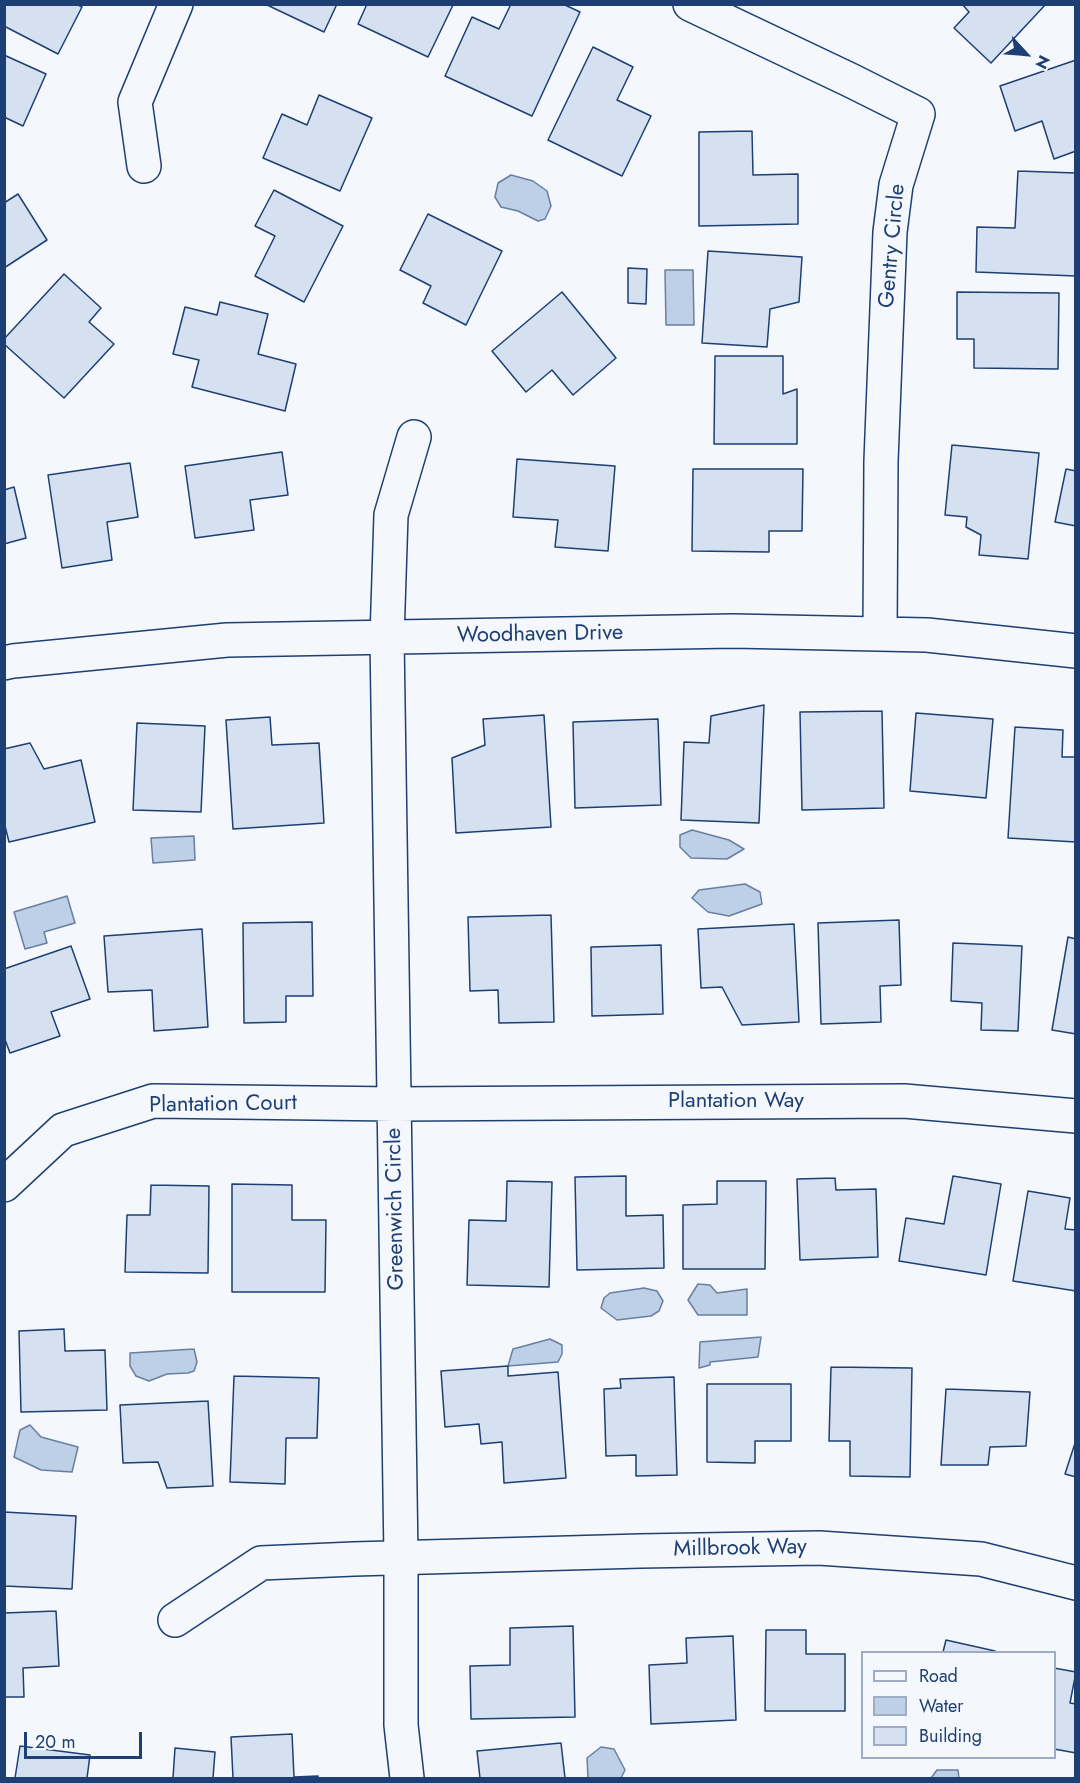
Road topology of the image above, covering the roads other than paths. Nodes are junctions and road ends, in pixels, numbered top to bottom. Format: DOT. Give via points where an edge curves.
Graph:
graph roads {
  1 [pos="176,4"];
  2 [pos="690,4"];
  3 [pos="144,166"];
  4 [pos="414,437"];
  5 [pos="880,634"];
  6 [pos="387,638"];
  7 [pos="1076,651"];
  8 [pos="4,663"];
  9 [pos="395,1104"];
  10 [pos="1076,1116"];
  11 [pos="4,1185"];
  12 [pos="401,1557"];
  13 [pos="1076,1583"];
  14 [pos="176,1620"];
  15 [pos="407,1779"];
  1 -- 3 [label="street" via="135,102"];
  2 -- 5 [label="street, Gentry Circle" via="918,114 896,185 890,232 881,461"];
  4 -- 6 [label="street, Greenwich Circle" via="391,515"];
  5 -- 6 [label="street, Woodhaven Drive" via="733,631"];
  5 -- 7 [label="street, Woodhaven Drive" via="927,635"];
  6 -- 8 [label="street, Woodhaven Drive" via="227,640"];
  6 -- 9 [label="street, Greenwich Circle"];
  9 -- 10 [label="street, Plantation Way" via="904,1101"];
  9 -- 11 [label="street, Plantation Court" via="153,1101 63,1130"];
  9 -- 12 [label="street, Greenwich Circle"];
  12 -- 13 [label="street, Millbrook Way" via="819,1548 981,1558"];
  12 -- 14 [label="street, Millbrook Way" via="261,1563"];
  12 -- 15 [label="street, Greenwich Circle" via="401,1725"];
}
